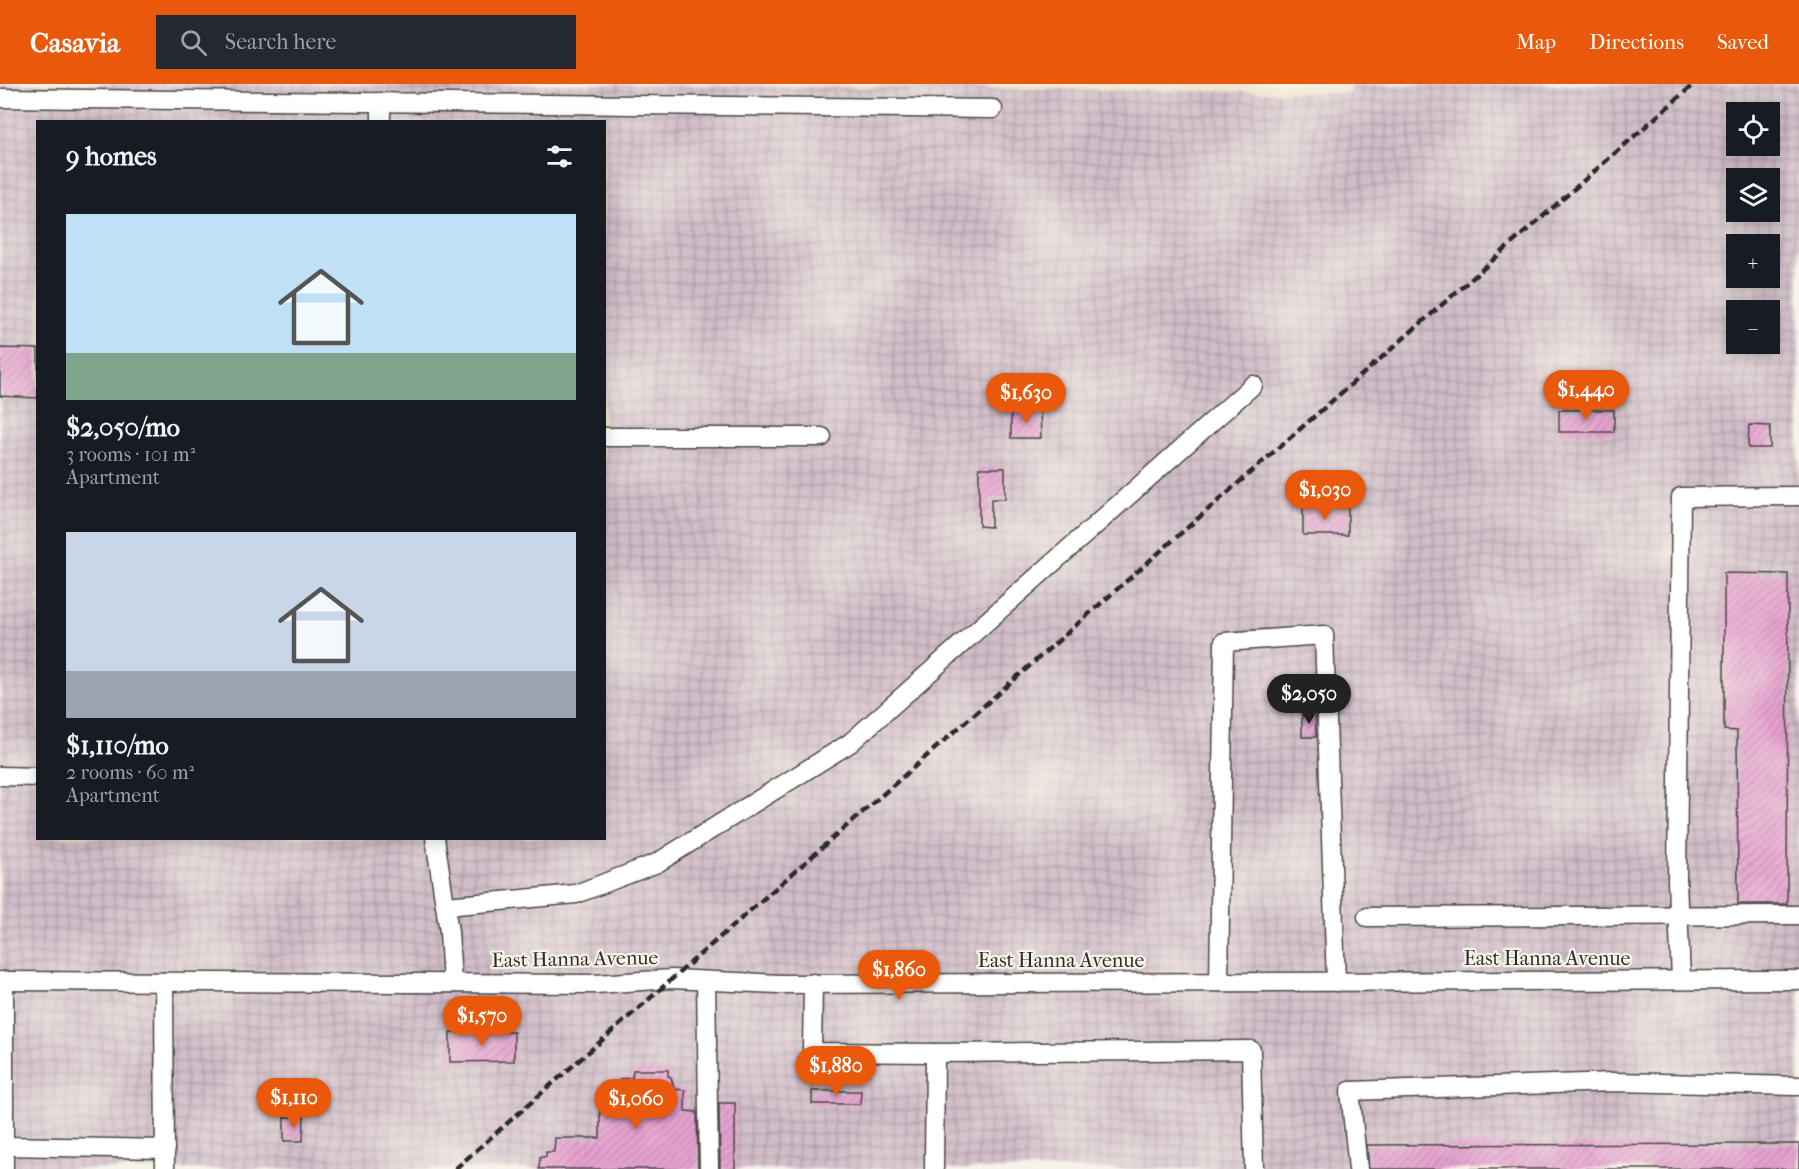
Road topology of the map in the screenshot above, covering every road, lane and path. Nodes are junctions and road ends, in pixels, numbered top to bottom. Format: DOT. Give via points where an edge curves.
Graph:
graph roads {
  1 [pos="0,98"];
  2 [pos="381,102"];
  3 [pos="993,109"];
  4 [pos="381,120"];
  5 [pos="1253,385"];
  6 [pos="606,436"];
  7 [pos="822,437"];
  8 [pos="1799,496"];
  9 [pos="0,776"];
  10 [pos="36,777"];
  11 [pos="435,840"];
  12 [pos="446,906"];
  13 [pos="1799,915"];
  14 [pos="1678,916"];
  15 [pos="1367,917"];
  16 [pos="1681,980"];
  17 [pos="1799,980"];
  18 [pos="2,981"];
  19 [pos="706,981"];
  20 [pos="164,982"];
  21 [pos="1219,982"];
  22 [pos="1336,982"];
  23 [pos="452,983"];
  24 [pos="813,983"];
  25 [pos="935,1053"];
  26 [pos="1799,1086"];
  27 [pos="4,1146"];
  28 [pos="165,1149"];
  29 [pos="4,1169"];
  30 [pos="165,1169"];
  31 [pos="709,1169"];
  32 [pos="934,1169"];
  33 [pos="1254,1169"];
  34 [pos="1358,1169"];
  1 -- 2 [label="street"];
  2 -- 3 [label="street"];
  2 -- 4 [label="street"];
  5 -- 12 [label="street" via="850,743 657,863 576,894"];
  6 -- 7 [label="street"];
  8 -- 14 [label="street" via="1682,497"];
  9 -- 10 [label="street"];
  11 -- 12 [label="street"];
  12 -- 23 [label="street"];
  13 -- 14 [label="street"];
  14 -- 15 [label="street"];
  14 -- 16 [label="street"];
  16 -- 17 [label="street, East Hanna Avenue"];
  16 -- 22 [label="street, East Hanna Avenue"];
  18 -- 20 [label="street, East Hanna Avenue"];
  18 -- 27 [label="street"];
  19 -- 23 [label="street, East Hanna Avenue"];
  19 -- 24 [label="street, East Hanna Avenue"];
  19 -- 31 [label="street"];
  20 -- 23 [label="street, East Hanna Avenue"];
  20 -- 28 [label="street"];
  21 -- 22 [label="street, East Hanna Avenue"];
  21 -- 22 [label="street" via="1224,642 1324,635"];
  21 -- 24 [label="street, East Hanna Avenue"];
  24 -- 25 [label="street" via="812,1052"];
  25 -- 32 [label="street"];
  25 -- 33 [label="street" via="1251,1050"];
  26 -- 34 [label="street" via="1614,1082 1350,1091"];
  27 -- 28 [label="street"];
  27 -- 29 [label="street"];
  28 -- 30 [label="street"];
}
